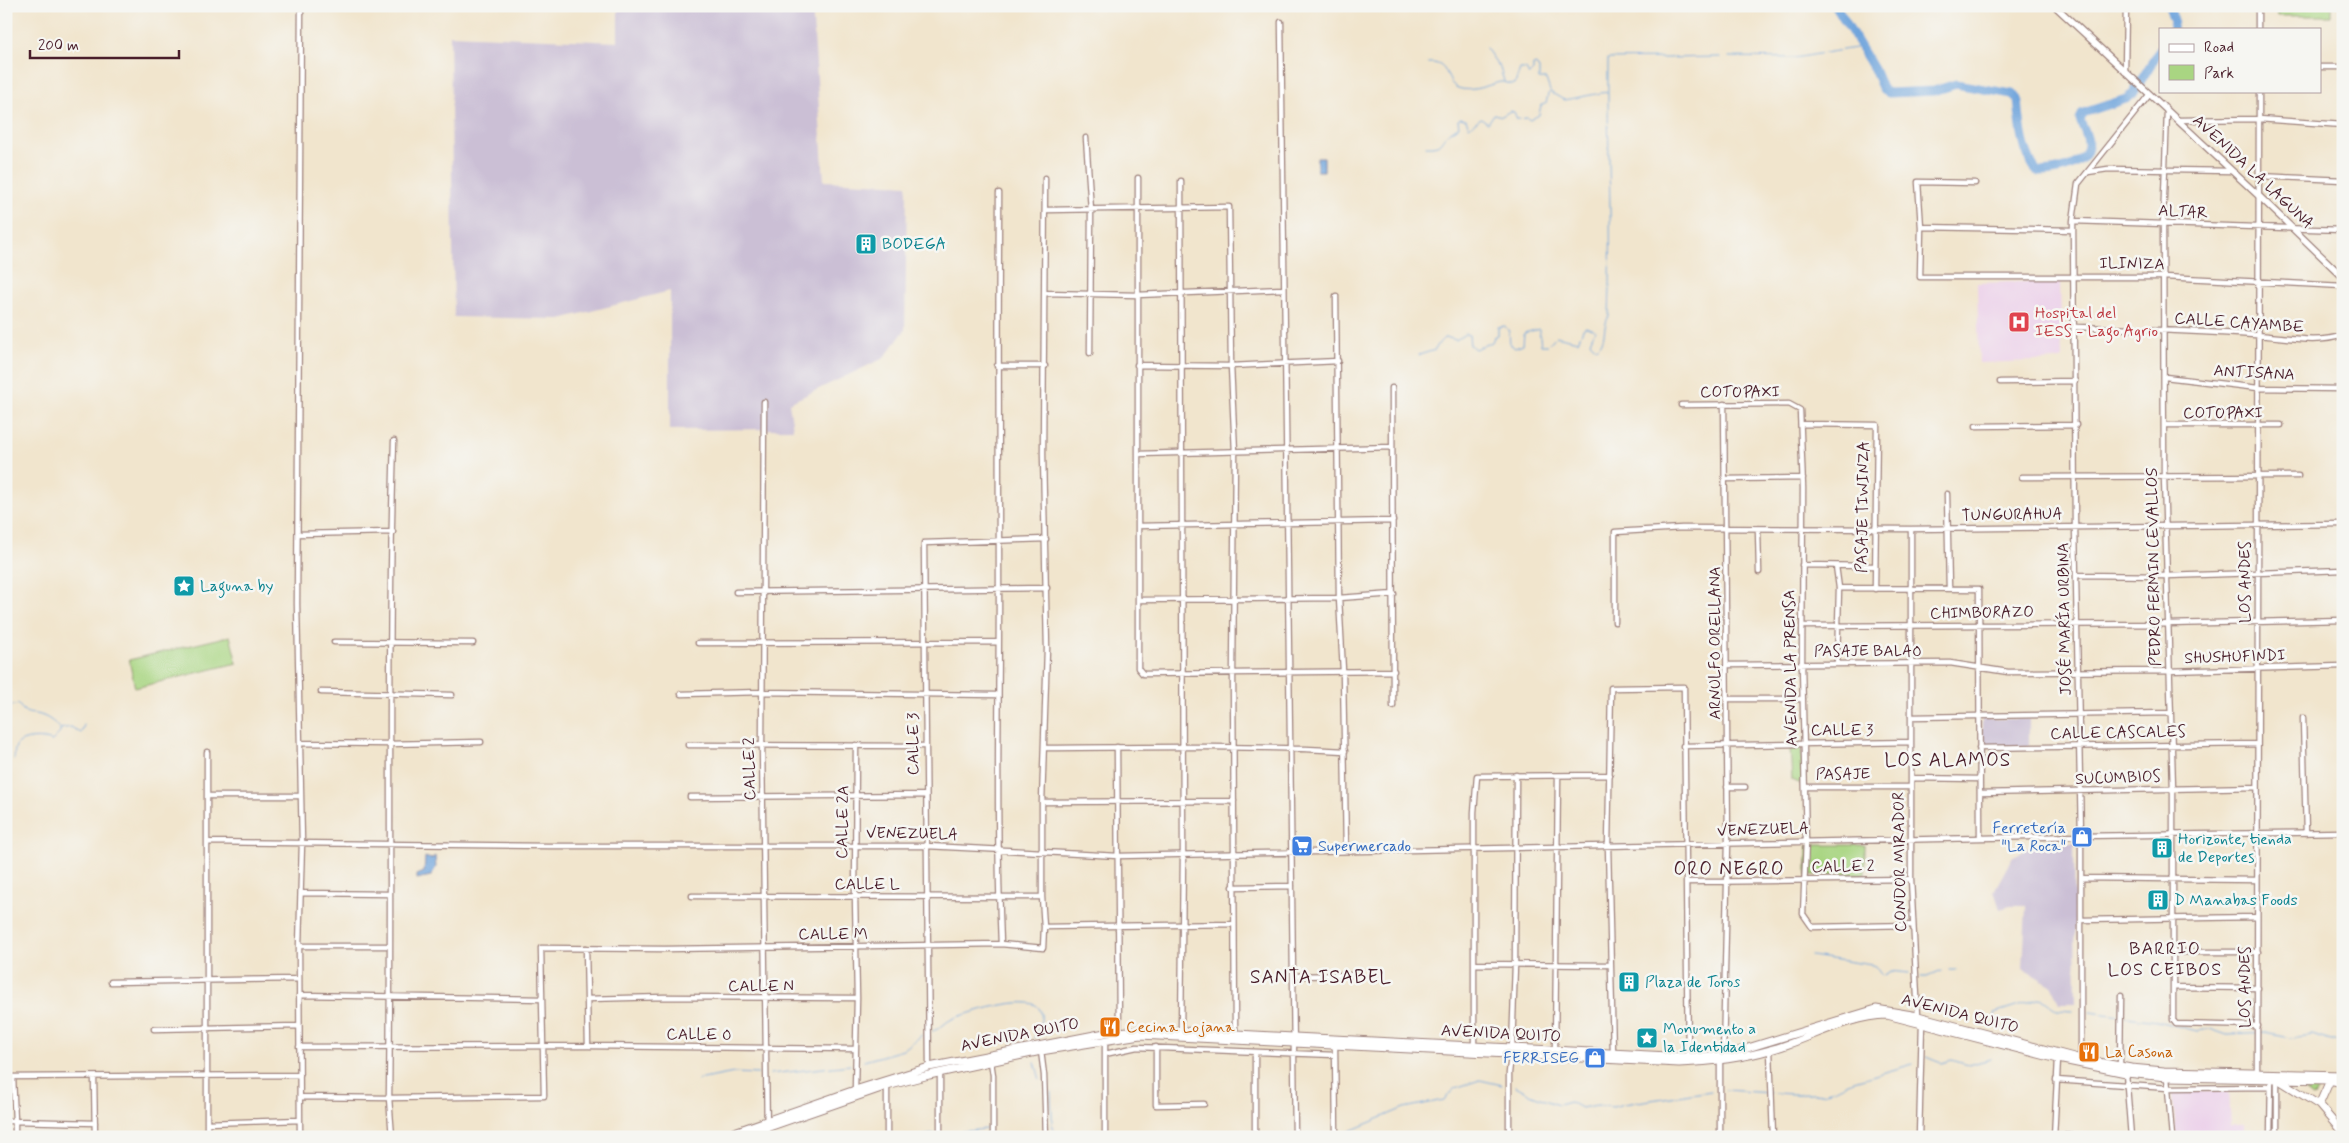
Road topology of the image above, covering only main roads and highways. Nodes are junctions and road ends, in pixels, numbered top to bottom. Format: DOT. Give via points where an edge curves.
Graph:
graph roads {
  1 [pos="1294,1041"];
  2 [pos="1512,1052"];
  3 [pos="1721,1058"];
  4 [pos="2274,1075"];
  5 [pos="2343,1075"];
  6 [pos="2331,1077"];
  7 [pos="2343,1083"];
  8 [pos="2319,1105"];
  9 [pos="766,1124"];
  10 [pos="2343,1133"];
  11 [pos="720,1137"];
  12 [pos="740,1137"];
  1 -- 2 [label="highway, AVENIDA QUITO" via="1335,1047"];
  1 -- 2 [label="highway, AVENIDA QUITO" via="1474,1046"];
  1 -- 9 [label="highway, AVENIDA QUITO" via="1140,1036 1105,1040 887,1086"];
  1 -- 9 [label="highway, AVENIDA QUITO" via="1235,1032 1118,1031 929,1067 855,1090"];
  2 -- 3 [label="highway, AVENIDA QUITO"];
  2 -- 3 [label="highway, AVENIDA QUITO" via="1679,1063"];
  3 -- 4 [label="highway, AVENIDA QUITO" via="1770,1050 1869,1017 1887,1016 2126,1073 2167,1077"];
  3 -- 4 [label="highway, AVENIDA QUITO" via="1863,1012 1887,1010 2081,1060 2164,1071"];
  4 -- 6 [label="highway, AVENIDA QUITO"];
  4 -- 8 [label="highway"];
  5 -- 6 [label="highway, AVENIDA QUITO"];
  6 -- 7 [label="highway, AVENIDA QUITO"];
  6 -- 8 [label="highway"];
  8 -- 10 [label="highway"];
  9 -- 11 [label="highway, AVENIDA QUITO"];
  9 -- 12 [label="highway, AVENIDA QUITO"];
}
